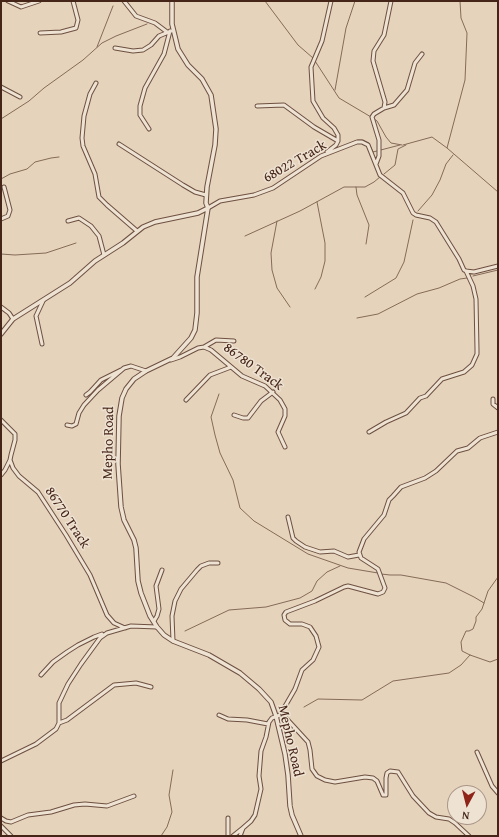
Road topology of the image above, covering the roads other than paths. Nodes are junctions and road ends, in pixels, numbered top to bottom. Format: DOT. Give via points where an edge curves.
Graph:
graph roads {
  1 [pos="8,1"];
  2 [pos="39,1"];
  3 [pos="73,1"];
  4 [pos="124,1"];
  5 [pos="172,1"];
  6 [pos="330,1"];
  7 [pos="391,1"];
  8 [pos="170,31"];
  9 [pos="40,32"];
  10 [pos="115,48"];
  11 [pos="422,54"];
  12 [pos="96,83"];
  13 [pos="1,87"];
  14 [pos="20,97"];
  15 [pos="258,106"];
  16 [pos="384,108"];
  17 [pos="149,129"];
  18 [pos="338,141"];
  19 [pos="119,144"];
  20 [pos="326,153"];
  21 [pos="376,165"];
  22 [pos="4,187"];
  23 [pos="206,195"];
  24 [pos="208,208"];
  25 [pos="1,219"];
  26 [pos="68,221"];
  27 [pos="137,231"];
  28 [pos="104,255"];
  29 [pos="498,266"];
  30 [pos="466,272"];
  31 [pos="43,301"];
  32 [pos="1,307"];
  33 [pos="13,319"];
  34 [pos="1,334"];
  35 [pos="234,341"];
  36 [pos="42,344"];
  37 [pos="204,347"];
  38 [pos="167,361"];
  39 [pos="231,367"];
  40 [pos="124,368"];
  41 [pos="146,371"];
  42 [pos="273,392"];
  43 [pos="86,395"];
  44 [pos="493,399"];
  45 [pos="186,400"];
  46 [pos="498,408"];
  47 [pos="234,415"];
  48 [pos="1,420"];
  49 [pos="67,425"];
  50 [pos="369,432"];
  51 [pos="498,432"];
  52 [pos="285,447"];
  53 [pos="10,460"];
  54 [pos="1,474"];
  55 [pos="288,517"];
  56 [pos="359,555"];
  57 [pos="218,563"];
  58 [pos="162,570"];
  59 [pos="154,621"];
  60 [pos="157,627"];
  61 [pos="125,628"];
  62 [pos="107,633"];
  63 [pos="174,641"];
  64 [pos="42,675"];
  65 [pos="151,687"];
  66 [pos="219,715"];
  67 [pos="278,715"];
  68 [pos="59,723"];
  69 [pos="268,724"];
  70 [pos="477,752"];
  71 [pos="1,761"];
  72 [pos="498,793"];
  73 [pos="134,796"];
  74 [pos="1,818"];
  75 [pos="228,818"];
  76 [pos="1,826"];
  77 [pos="243,828"];
  78 [pos="11,836"];
  79 [pos="228,836"];
  80 [pos="233,836"];
  81 [pos="240,836"];
  82 [pos="301,836"];
  83 [pos="469,836"];
  1 -- 2 [label="street" via="21,7"];
  3 -- 9 [label="street" via="78,20 76,28 61,32"];
  4 -- 8 [label="street" via="136,16"];
  5 -- 8 [label="street, Mepho Road"];
  6 -- 18 [label="street" via="322,41 311,71 313,101 323,118 337,132"];
  7 -- 16 [label="street" via="384,35 374,51 373,62 385,98"];
  8 -- 10 [label="street" via="143,50"];
  8 -- 17 [label="street" via="164,54 145,88 140,106 140,115"];
  8 -- 23 [label="street, Mepho Road" via="188,66 207,87 213,104 216,137"];
  11 -- 16 [label="street" via="412,68 407,90 394,105"];
  12 -- 27 [label="street" via="84,116 83,146 95,174 99,197"];
  13 -- 14 [label="street"];
  15 -- 18 [label="street" via="284,105"];
  16 -- 21 [label="street" via="372,117 379,140"];
  18 -- 20 [label="street"];
  19 -- 23 [label="street" via="183,185"];
  20 -- 21 [label="street, 68022 Track" via="362,142 368,145"];
  20 -- 24 [label="street, 68022 Track" via="273,188 254,195 220,201"];
  21 -- 30 [label="street, 68022 Track" via="384,179 403,194 413,213 436,222"];
  22 -- 25 [label="street" via="10,210 8,216"];
  23 -- 24 [label="street, Mepho Road"];
  24 -- 27 [label="street, 68022 Track" via="192,215 150,223"];
  24 -- 38 [label="street, Mepho Road" via="197,271 195,330 184,347"];
  26 -- 28 [label="street" via="79,218 91,226 99,236"];
  27 -- 28 [label="street, 68022 Track"];
  28 -- 31 [label="street, 68022 Track"];
  29 -- 30 [label="street"];
  30 -- 50 [label="street, 68022 Track" via="475,292 478,344 477,354 468,369 459,375 442,379 406,413"];
  31 -- 33 [label="street, 68022 Track"];
  31 -- 36 [label="street" via="36,316"];
  32 -- 33 [label="street"];
  33 -- 34 [label="street, 68022 Track"];
  35 -- 37 [label="street" via="216,340"];
  37 -- 38 [label="street, 86780 Track"];
  37 -- 39 [label="street, 86780 Track"];
  38 -- 41 [label="street, Mepho Road"];
  39 -- 42 [label="street, 86780 Track" via="242,376 260,382"];
  39 -- 45 [label="street" via="210,375"];
  40 -- 41 [label="street" via="131,366"];
  40 -- 43 [label="street" via="105,378"];
  40 -- 49 [label="street" via="84,405 76,424"];
  41 -- 59 [label="street, Mepho Road" via="130,383 122,398 118,464 122,514 136,548 141,592"];
  42 -- 47 [label="street" via="261,401 248,418"];
  42 -- 52 [label="street, 86780 Track" via="285,409 285,416 278,432"];
  44 -- 46 [label="street" via="494,406"];
  48 -- 53 [label="street" via="15,434"];
  51 -- 56 [label="street" via="480,438 468,448 457,451 430,475 399,489 389,500 382,518 364,539"];
  53 -- 54 [label="street"];
  53 -- 61 [label="street, 86770 Track" via="15,472 38,492 66,535 90,575 107,615 114,623"];
  55 -- 56 [label="street" via="293,538 299,544 320,552 334,551 348,556"];
  56 -- 67 [label="street" via="378,568 385,588 383,592 374,593 348,586 284,615 290,624 310,627 319,647 313,660 300,674 295,689"];
  57 -- 63 [label="street" via="202,566 181,589 172,616"];
  58 -- 59 [label="street" via="156,586 158,609"];
  59 -- 60 [label="street, Mepho Road"];
  60 -- 61 [label="street"];
  60 -- 63 [label="street, Mepho Road"];
  61 -- 62 [label="street"];
  62 -- 64 [label="street" via="78,645 53,662"];
  62 -- 68 [label="street" via="97,641 68,684 59,703"];
  63 -- 67 [label="street, Mepho Road" via="209,655 240,673 266,696"];
  65 -- 68 [label="street" via="136,683 114,685 68,720"];
  66 -- 69 [label="street" via="228,720"];
  67 -- 69 [label="street"];
  67 -- 82 [label="street, Mepho Road" via="288,775 290,806"];
  67 -- 83 [label="street" via="285,717 308,742 312,770 317,776 334,782 373,778 378,781 383,795 386,794 387,773 398,772 413,796 428,813 455,822"];
  68 -- 71 [label="street" via="56,729 36,744"];
  69 -- 77 [label="street" via="261,751 261,789 255,815"];
  70 -- 72 [label="street" via="494,790"];
  73 -- 74 [label="street" via="107,806 74,805 28,815 11,822"];
  75 -- 79 [label="street"];
  76 -- 78 [label="street"];
  77 -- 80 [label="street"];
  77 -- 81 [label="street"];
}
